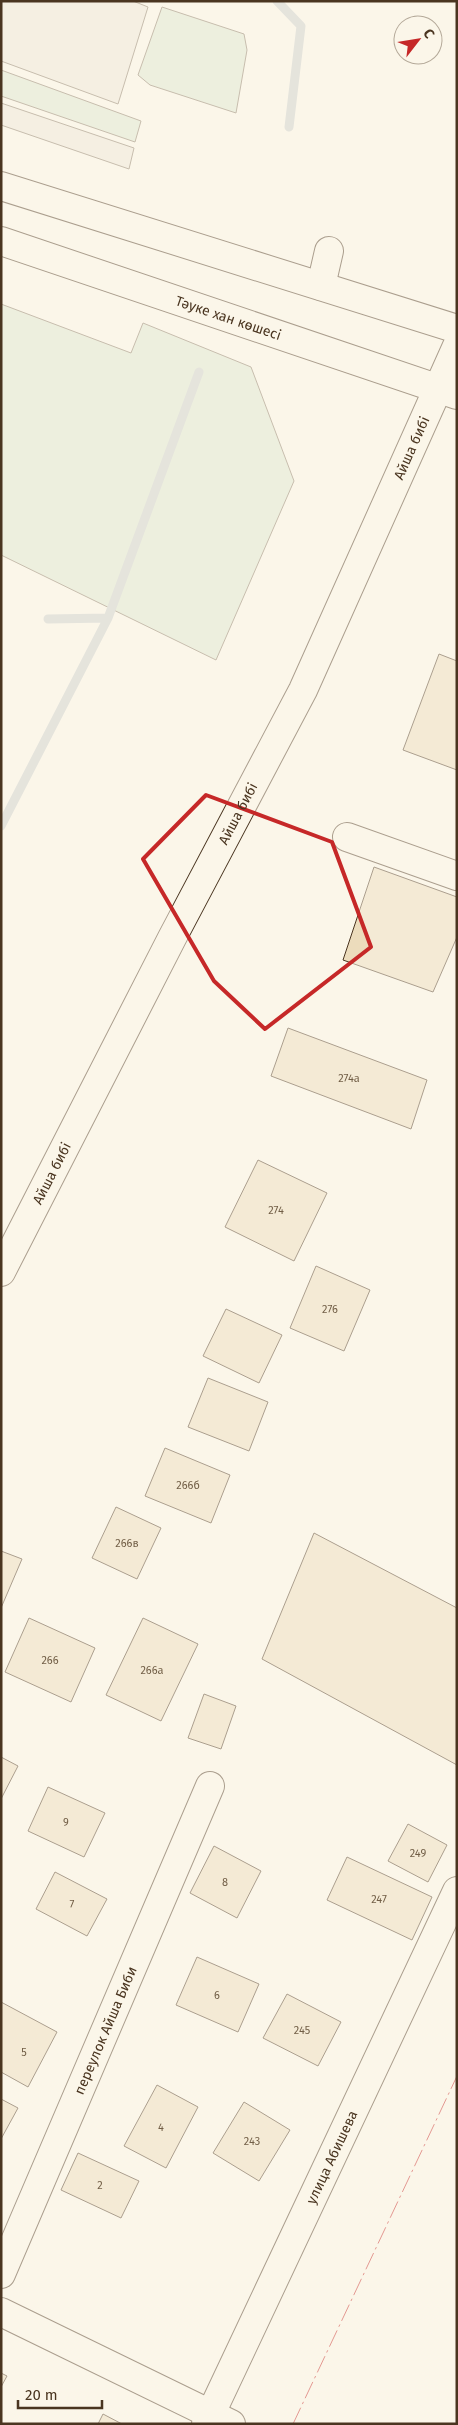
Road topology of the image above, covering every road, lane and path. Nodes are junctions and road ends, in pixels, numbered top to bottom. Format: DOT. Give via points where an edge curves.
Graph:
graph roads {
  1 [pos="1,186"];
  2 [pos="1,241"];
  3 [pos="329,251"];
  4 [pos="321,286"];
  5 [pos="457,329"];
  6 [pos="457,346"];
  7 [pos="447,391"];
  8 [pos="346,837"];
  9 [pos="457,876"];
  10 [pos="1,1272"];
  11 [pos="210,1786"];
  12 [pos="457,1891"];
  13 [pos="1,2274"];
  14 [pos="1,2312"];
  15 [pos="216,2420"];
  1 -- 4 [label="main road"];
  2 -- 7 [label="main road, Тәуке хан көшесі"];
  3 -- 4 [label="main road"];
  4 -- 5 [label="main road"];
  6 -- 7 [label="main road, Айша бибі"];
  7 -- 10 [label="main road, Айша бибі" via="303,690"];
  8 -- 9 [label="main road"];
  11 -- 13 [label="main road, переулок Айша Биби"];
  12 -- 15 [label="main road, улица Абишева"];
  14 -- 15 [label="main road"];
}
